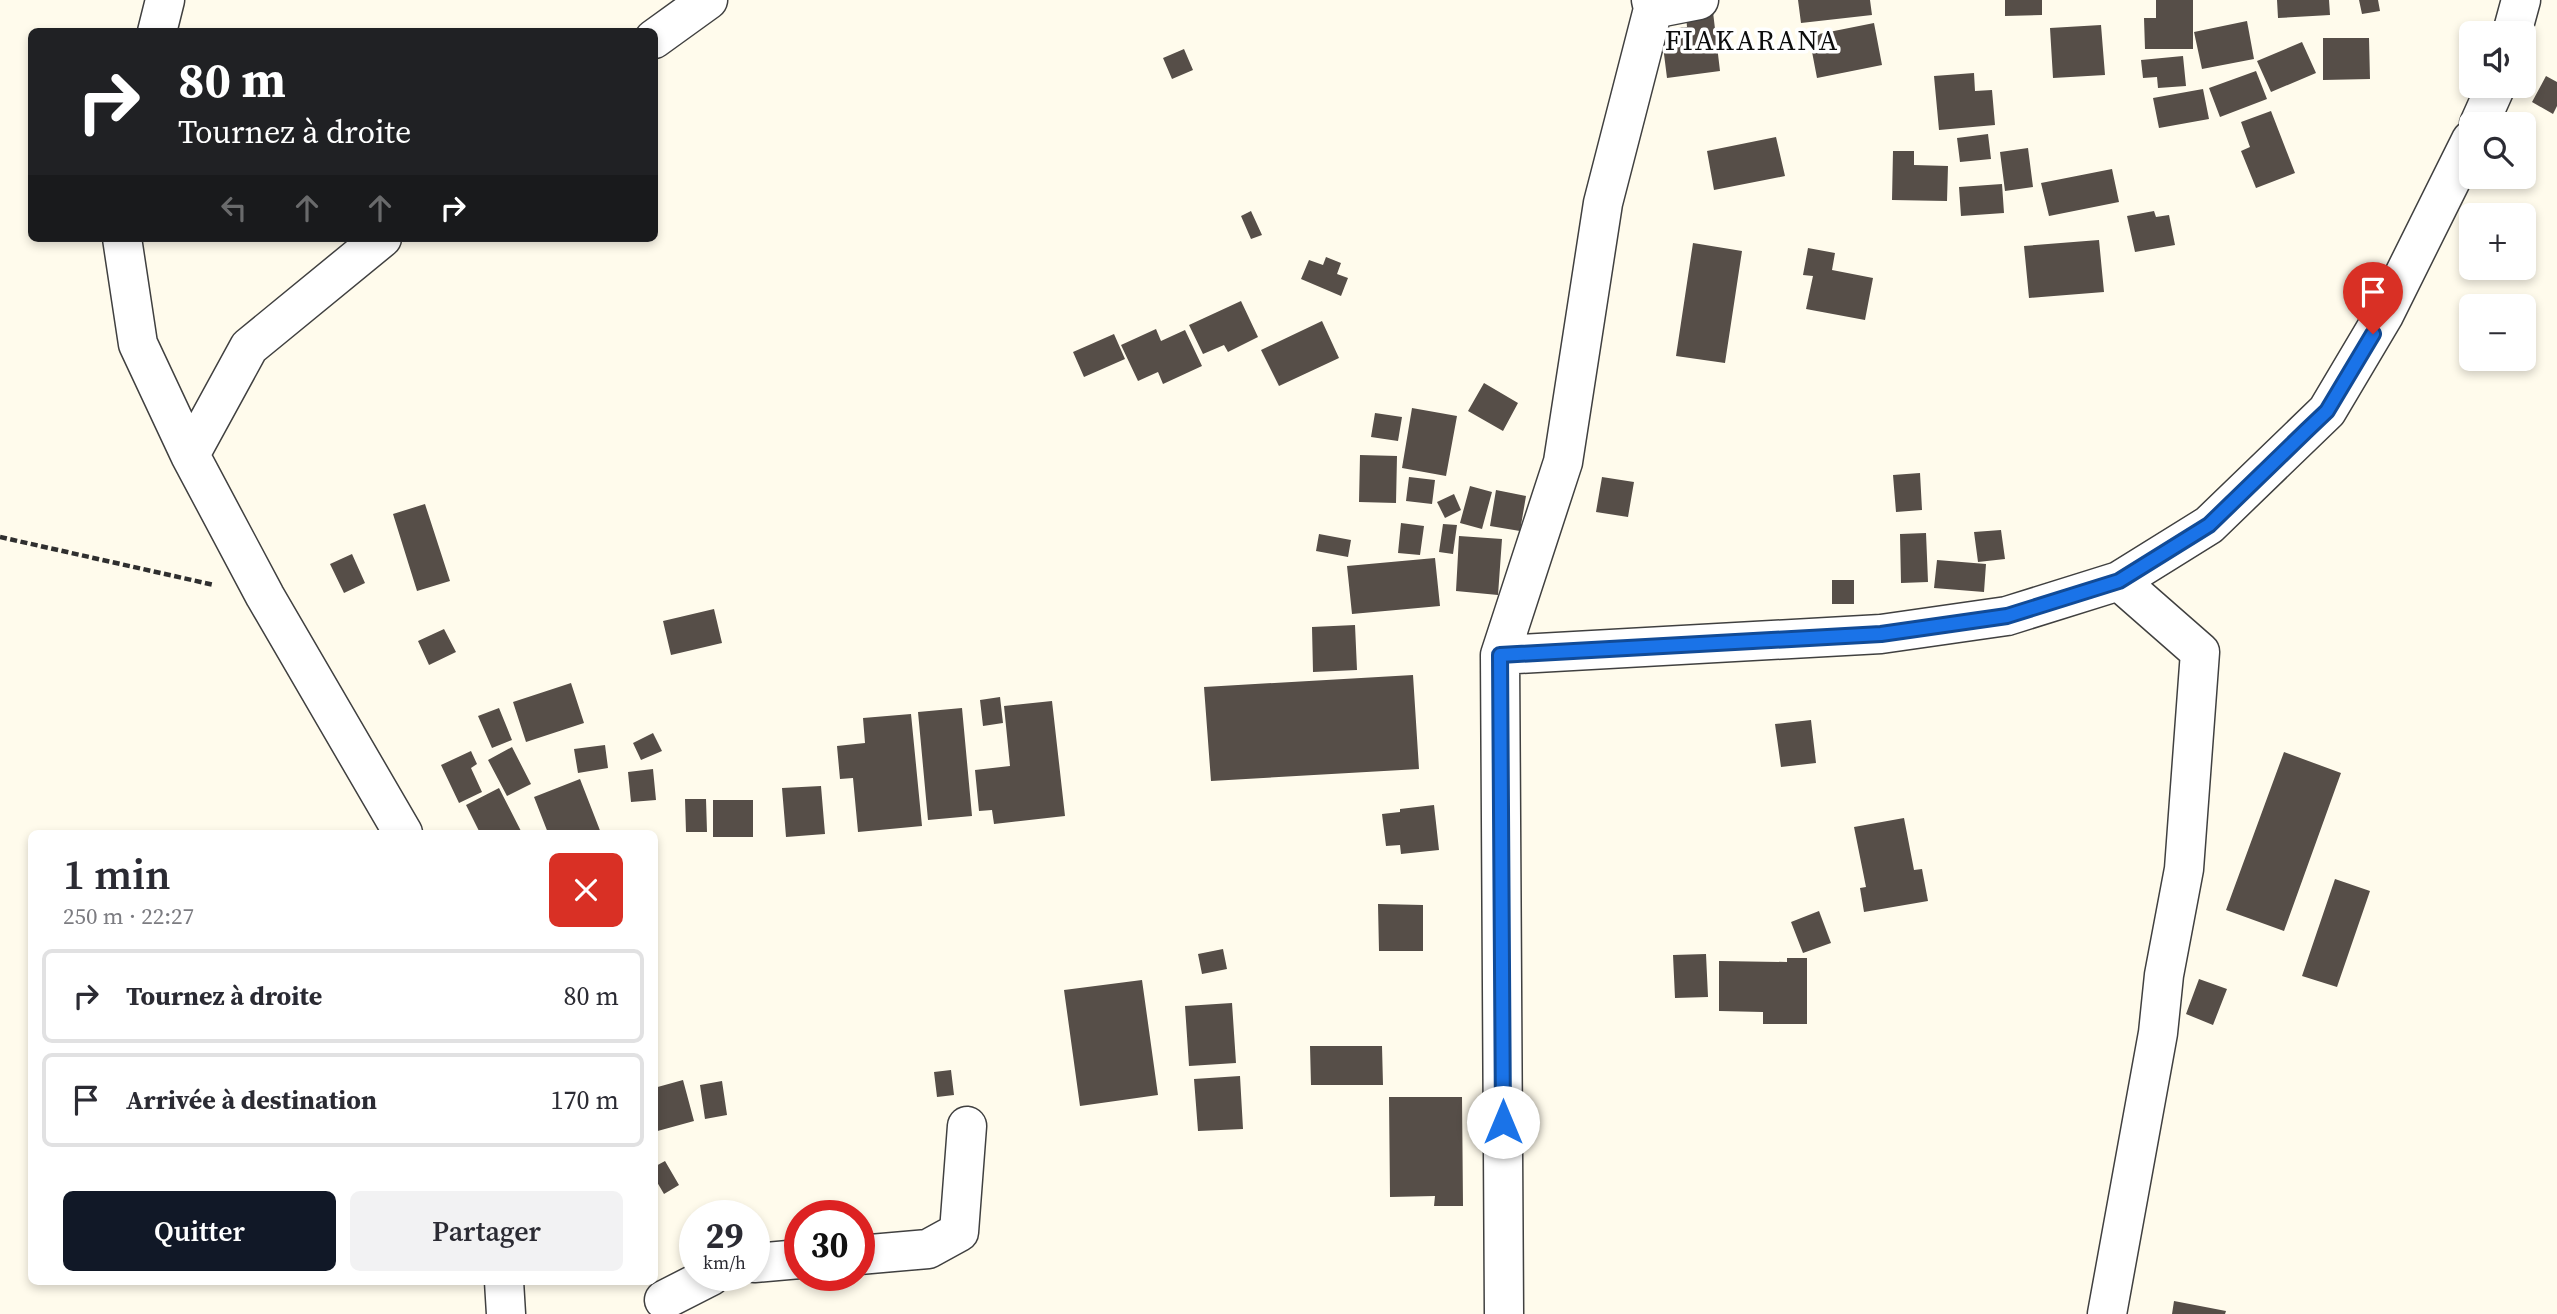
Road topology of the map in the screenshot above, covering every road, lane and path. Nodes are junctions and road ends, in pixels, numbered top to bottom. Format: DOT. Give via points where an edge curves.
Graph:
graph roads {
  1 [pos="165,0"];
  2 [pos="708,0"];
  3 [pos="1699,0"];
  4 [pos="2521,0"];
  5 [pos="1652,5"];
  6 [pos="2515,21"];
  7 [pos="158,28"];
  8 [pos="658,36"];
  9 [pos="2459,164"];
  10 [pos="123,242"];
  11 [pos="377,242"];
  12 [pos="190,455"];
  13 [pos="0,537"];
  14 [pos="2119,581"];
  15 [pos="265,596"];
  16 [pos="1500,655"];
  17 [pos="401,830"];
  18 [pos="967,1126"];
  19 [pos="875,1254"];
  20 [pos="504,1285"];
  21 [pos="679,1291"];
  22 [pos="663,1298"];
  23 [pos="506,1314"];
  24 [pos="1504,1314"];
  25 [pos="2107,1314"];
  1 -- 7 [label="street"];
  2 -- 8 [label="street"];
  3 -- 5 [label="street"];
  4 -- 6 [label="street"];
  5 -- 16 [label="street" via="1603,204 1563,462"];
  9 -- 14 [label="street" via="2384,315 2327,411 2209,525"];
  10 -- 12 [label="street" via="138,344"];
  11 -- 12 [label="street" via="249,347"];
  12 -- 15 [label="street"];
  13 -- 15 [label="path"];
  14 -- 16 [label="street" via="2007,616 1881,634"];
  14 -- 25 [label="street" via="2200,652 2184,869"];
  15 -- 17 [label="street"];
  16 -- 24 [label="street"];
  18 -- 19 [label="street" via="959,1232 928,1250"];
  20 -- 23 [label="street"];
  21 -- 22 [label="street"];
}
